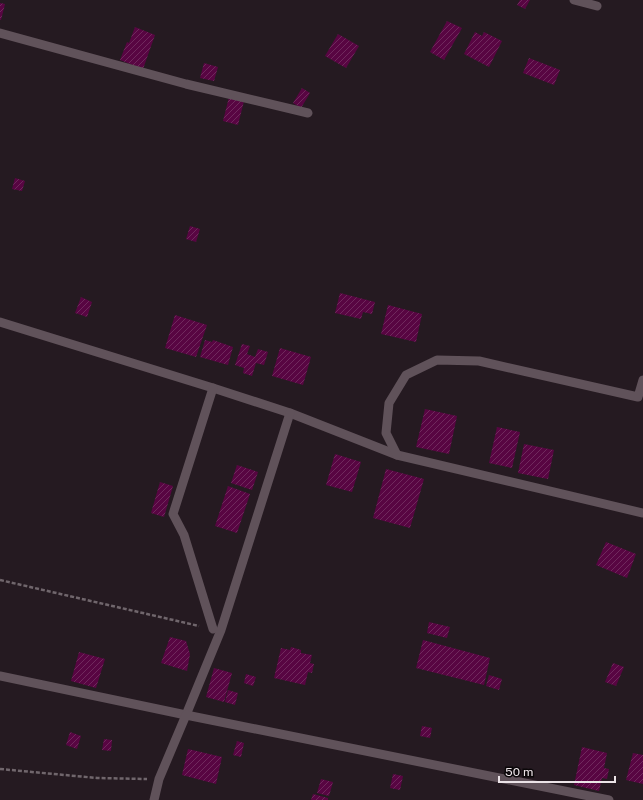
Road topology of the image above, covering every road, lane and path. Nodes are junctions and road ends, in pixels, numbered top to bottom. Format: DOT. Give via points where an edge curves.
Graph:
graph roads {
  1 [pos="574,0"];
  2 [pos="597,6"];
  3 [pos="0,33"];
  4 [pos="308,113"];
  5 [pos="0,322"];
  6 [pos="643,380"];
  7 [pos="213,388"];
  8 [pos="290,413"];
  9 [pos="397,455"];
  10 [pos="643,513"];
  11 [pos="0,580"];
  12 [pos="213,629"];
  13 [pos="0,676"];
  14 [pos="186,715"];
  15 [pos="0,769"];
  16 [pos="159,779"];
  17 [pos="154,800"];
  18 [pos="609,800"];
  1 -- 2 [label="lane"];
  3 -- 4 [label="lane" via="186,84"];
  5 -- 7 [label="lane"];
  6 -- 9 [label="lane" via="638,397 479,361 437,360 406,375 389,403 386,433"];
  7 -- 8 [label="lane"];
  7 -- 12 [label="lane" via="172,514 184,535"];
  8 -- 9 [label="lane"];
  8 -- 14 [label="lane" via="221,630"];
  9 -- 10 [label="lane"];
  11 -- 12 [label="path"];
  13 -- 14 [label="lane"];
  14 -- 16 [label="lane"];
  14 -- 18 [label="lane"];
  15 -- 16 [label="path" via="97,778"];
  16 -- 17 [label="lane"];
}
